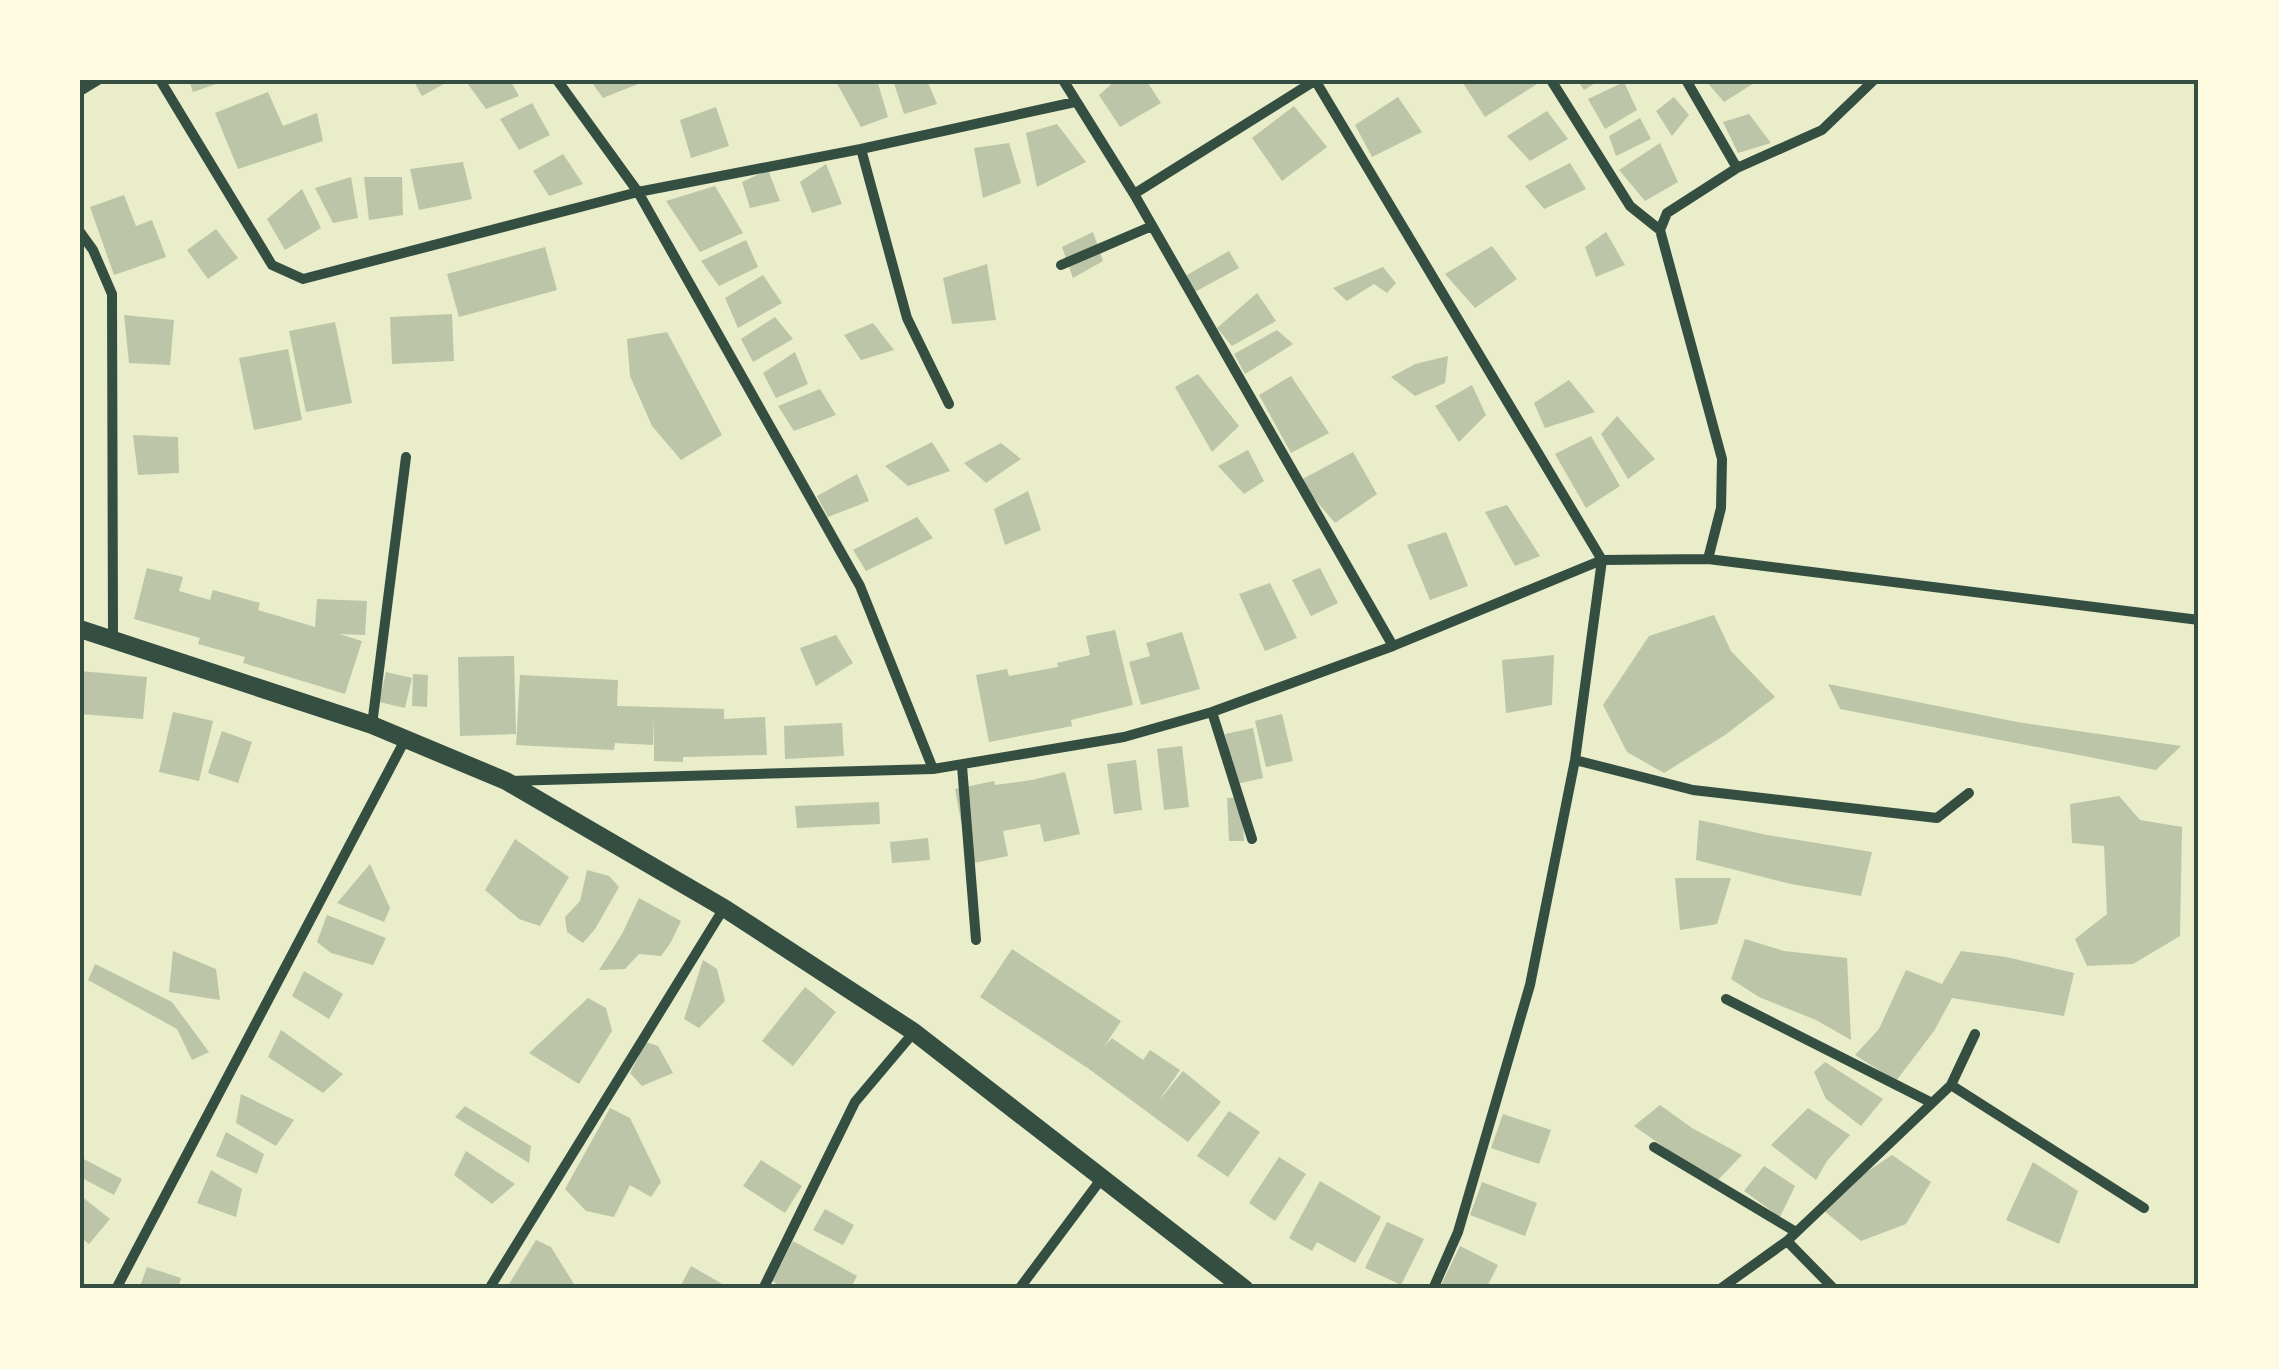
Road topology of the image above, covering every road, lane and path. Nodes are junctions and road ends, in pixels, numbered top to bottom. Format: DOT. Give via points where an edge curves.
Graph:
graph roads {
  1 [pos="98,80"];
  2 [pos="160,80"];
  3 [pos="557,80"];
  4 [pos="1063,80"];
  5 [pos="1315,80"];
  6 [pos="1551,80"];
  7 [pos="1686,80"];
  8 [pos="1874,80"];
  9 [pos="80,91"];
  10 [pos="1075,102"];
  11 [pos="861,148"];
  12 [pos="1738,168"];
  13 [pos="638,192"];
  14 [pos="1134,194"];
  15 [pos="1152,226"];
  16 [pos="1660,230"];
  17 [pos="80,232"];
  18 [pos="1061,265"];
  19 [pos="949,404"];
  20 [pos="406,457"];
  21 [pos="1602,560"];
  22 [pos="1708,560"];
  23 [pos="2199,620"];
  24 [pos="80,628"];
  25 [pos="112,638"];
  26 [pos="1393,646"];
  27 [pos="1212,712"];
  28 [pos="372,725"];
  29 [pos="406,738"];
  30 [pos="1575,760"];
  31 [pos="962,766"];
  32 [pos="932,770"];
  33 [pos="506,781"];
  34 [pos="1969,793"];
  35 [pos="1252,839"];
  36 [pos="724,908"];
  37 [pos="976,940"];
  38 [pos="1726,999"];
  39 [pos="914,1032"];
  40 [pos="1975,1034"];
  41 [pos="1951,1085"];
  42 [pos="1932,1103"];
  43 [pos="1654,1147"];
  44 [pos="1102,1178"];
  45 [pos="2144,1208"];
  46 [pos="1791,1237"];
  47 [pos="116,1289"];
  48 [pos="489,1289"];
  49 [pos="763,1289"];
  50 [pos="1019,1289"];
  51 [pos="1245,1289"];
  52 [pos="1433,1289"];
  53 [pos="1720,1289"];
  54 [pos="1834,1289"];
  1 -- 9 [label="street"];
  2 -- 13 [label="street" via="272,265 303,279"];
  3 -- 13 [label="street"];
  4 -- 10 [label="street"];
  5 -- 14 [label="street"];
  5 -- 21 [label="street"];
  6 -- 16 [label="street" via="1630,206"];
  7 -- 12 [label="street"];
  8 -- 12 [label="street" via="1822,130"];
  10 -- 11 [label="street"];
  10 -- 14 [label="street"];
  11 -- 13 [label="street"];
  11 -- 19 [label="street" via="906,318"];
  12 -- 16 [label="street" via="1667,213"];
  13 -- 32 [label="street" via="860,586"];
  14 -- 15 [label="street"];
  15 -- 18 [label="street"];
  15 -- 26 [label="street"];
  16 -- 22 [label="street" via="1722,459 1721,508"];
  17 -- 25 [label="street" via="112,294"];
  20 -- 28 [label="street"];
  21 -- 22 [label="street"];
  21 -- 26 [label="street"];
  21 -- 30 [label="street"];
  22 -- 23 [label="street"];
  24 -- 25 [label="street"];
  25 -- 28 [label="street"];
  26 -- 27 [label="street"];
  27 -- 31 [label="street" via="1124,737"];
  27 -- 35 [label="street"];
  28 -- 29 [label="street"];
  29 -- 33 [label="street"];
  29 -- 47 [label="street"];
  30 -- 34 [label="street" via="1693,790 1937,818"];
  30 -- 52 [label="street" via="1530,985 1458,1232"];
  31 -- 32 [label="street"];
  31 -- 37 [label="street"];
  32 -- 33 [label="street"];
  33 -- 36 [label="street"];
  36 -- 39 [label="street"];
  36 -- 48 [label="street"];
  38 -- 42 [label="street"];
  39 -- 44 [label="street"];
  39 -- 49 [label="street" via="855,1102"];
  40 -- 41 [label="street"];
  41 -- 42 [label="street"];
  41 -- 45 [label="street"];
  42 -- 46 [label="street"];
  43 -- 46 [label="street"];
  44 -- 50 [label="street"];
  44 -- 51 [label="street"];
  46 -- 53 [label="street"];
  46 -- 54 [label="street"];
}
